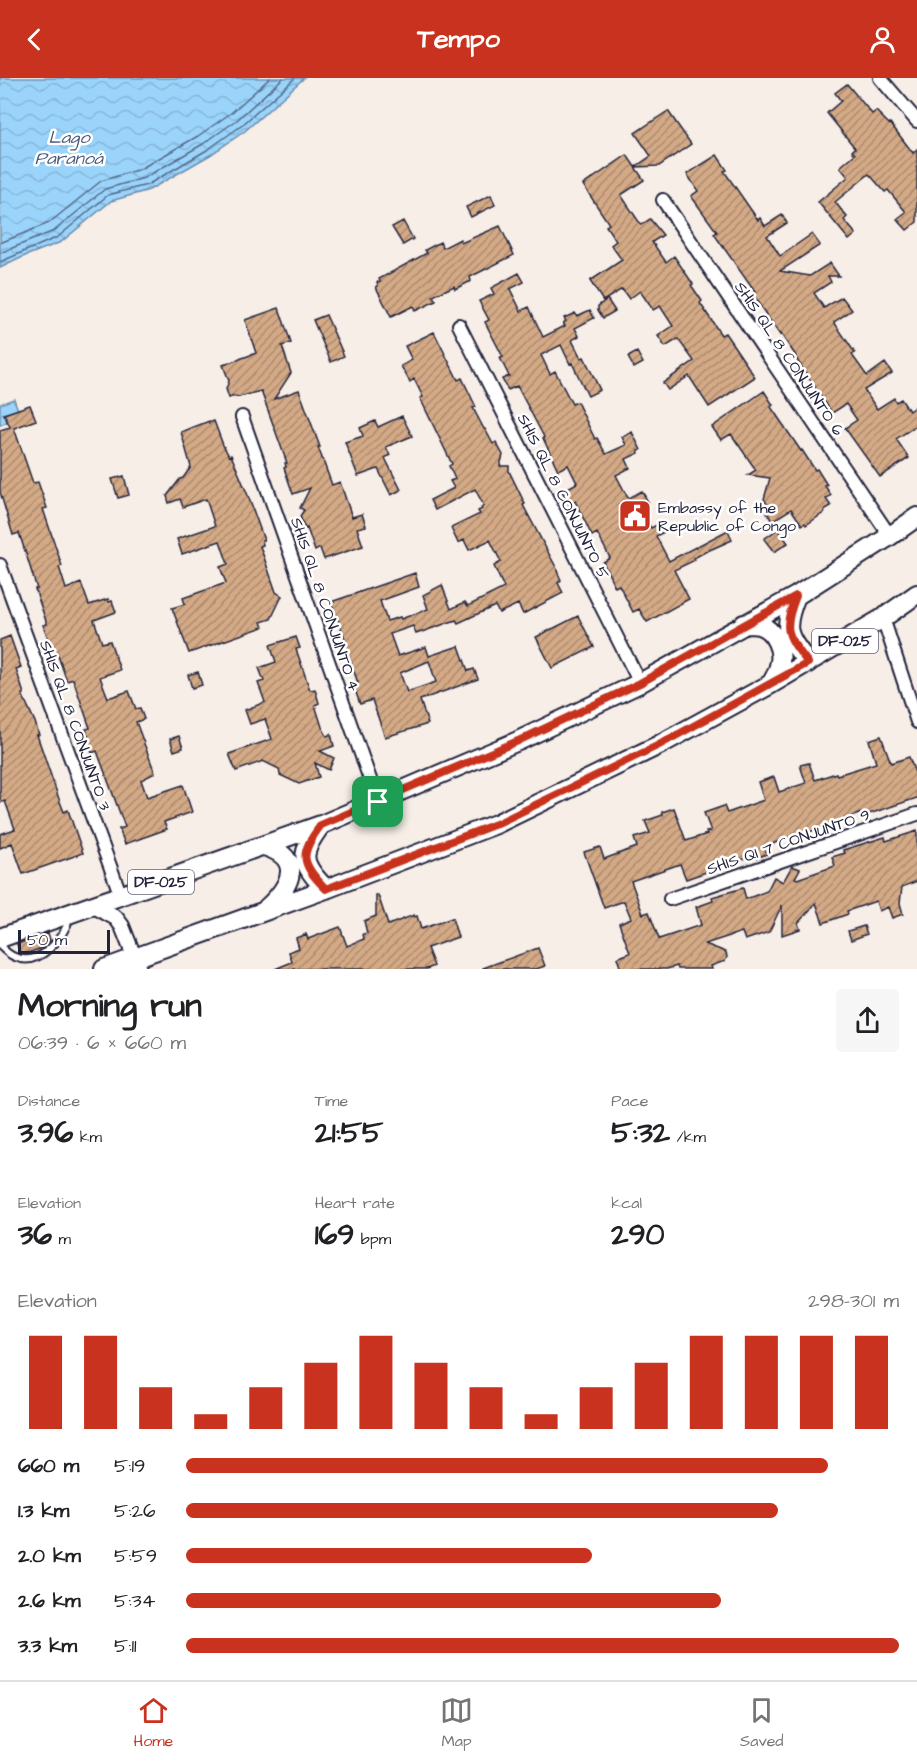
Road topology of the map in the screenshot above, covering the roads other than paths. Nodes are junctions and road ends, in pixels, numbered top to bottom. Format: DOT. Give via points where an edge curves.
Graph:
graph roads {
  1 [pos="880,78"];
  2 [pos="917,121"];
  3 [pos="663,200"];
  4 [pos="459,325"];
  5 [pos="242,417"];
  6 [pos="917,517"];
  7 [pos="890,536"];
  8 [pos="0,565"];
  9 [pos="917,594"];
  10 [pos="796,596"];
  11 [pos="883,618"];
  12 [pos="744,624"];
  13 [pos="808,663"];
  14 [pos="640,683"];
  15 [pos="771,684"];
  16 [pos="917,722"];
  17 [pos="378,802"];
  18 [pos="917,814"];
  19 [pos="321,825"];
  20 [pos="264,846"];
  21 [pos="326,889"];
  22 [pos="122,896"];
  23 [pos="670,899"];
  24 [pos="94,906"];
  25 [pos="261,913"];
  26 [pos="71,914"];
  27 [pos="0,938"];
  28 [pos="0,946"];
  29 [pos="124,966"];
  1 -- 2 [label="street"];
  3 -- 7 [label="street, SHIS QL 8 CONJUNTO 6"];
  4 -- 14 [label="street, SHIS QL 8 CONJUNTO 5"];
  5 -- 17 [label="street, SHIS QL 8 CONJUNTO 4"];
  6 -- 7 [label="main road, DF-025"];
  7 -- 10 [label="main road, DF-025"];
  8 -- 22 [label="street, SHIS QL 8 CONJUNTO 3"];
  9 -- 11 [label="main road, DF-025"];
  10 -- 12 [label="main road, DF-025"];
  10 -- 13 [label="main road" via="788,615 788,636"];
  11 -- 13 [label="main road, DF-025"];
  11 -- 16 [label="street"];
  12 -- 14 [label="main road, DF-025"];
  12 -- 15 [label="main road" via="768,630 779,647 779,667"];
  13 -- 15 [label="main road, DF-025"];
  14 -- 17 [label="main road, DF-025"];
  15 -- 21 [label="main road, DF-025" via="659,745 496,824"];
  17 -- 19 [label="main road, DF-025"];
  18 -- 23 [label="street, SHIS QI 7 CONJUNTO 9"];
  19 -- 20 [label="main road, DF-025"];
  19 -- 21 [label="main road" via="308,842 305,856 313,877"];
  20 -- 22 [label="main road, DF-025"];
  20 -- 25 [label="main road" via="285,858 290,877 280,896"];
  21 -- 25 [label="main road, DF-025"];
  22 -- 24 [label="main road, DF-025"];
  24 -- 26 [label="main road, DF-025"];
  24 -- 29 [label="street" via="116,918 127,935"];
  25 -- 29 [label="main road, DF-025"];
  26 -- 27 [label="main road, DF-025"];
  26 -- 28 [label="lane" via="53,947 33,958 15,957"];
}
